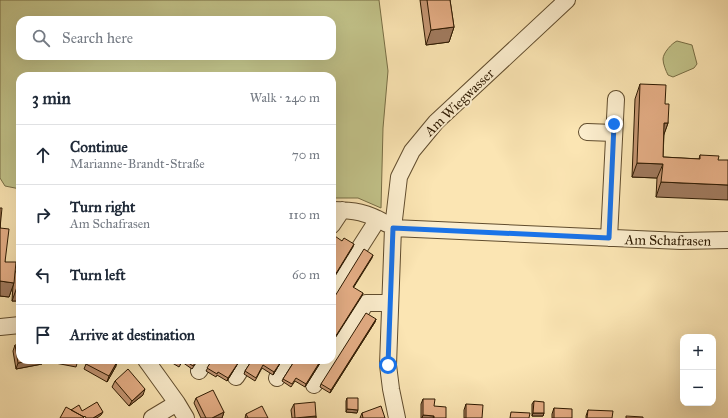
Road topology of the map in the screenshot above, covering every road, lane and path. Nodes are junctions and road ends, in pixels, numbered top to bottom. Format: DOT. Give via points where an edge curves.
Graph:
graph roads {
  1 [pos="567,0"];
  2 [pos="616,99"];
  3 [pos="587,132"];
  4 [pos="614,133"];
  5 [pos="337,210"];
  6 [pos="378,219"];
  7 [pos="393,228"];
  8 [pos="609,238"];
  9 [pos="728,240"];
  10 [pos="336,285"];
  11 [pos="390,303"];
  12 [pos="16,325"];
  13 [pos="0,327"];
  14 [pos="336,351"];
  15 [pos="149,364"];
  16 [pos="244,364"];
  17 [pos="286,364"];
  18 [pos="328,364"];
  19 [pos="236,377"];
  20 [pos="277,378"];
  21 [pos="314,385"];
  22 [pos="177,403"];
  23 [pos="152,418"];
  24 [pos="186,418"];
  25 [pos="397,418"];
  1 -- 7 [label="street, Am Wiegwasser" via="436,122 412,151 399,177"];
  2 -- 4 [label="street"];
  3 -- 4 [label="street"];
  4 -- 8 [label="street"];
  5 -- 6 [label="street" via="360,212"];
  6 -- 7 [label="street"];
  6 -- 10 [label="street"];
  7 -- 8 [label="street, Am Schafrasen"];
  7 -- 11 [label="street, Am Wiegwasser"];
  8 -- 9 [label="street, Am Schafrasen"];
  11 -- 14 [label="street" via="366,303"];
  11 -- 25 [label="street, Am Wiegwasser" via="388,365"];
  12 -- 13 [label="street"];
  15 -- 22 [label="street"];
  16 -- 19 [label="street"];
  17 -- 20 [label="street"];
  18 -- 21 [label="street"];
  22 -- 23 [label="street"];
  22 -- 24 [label="street"];
}
